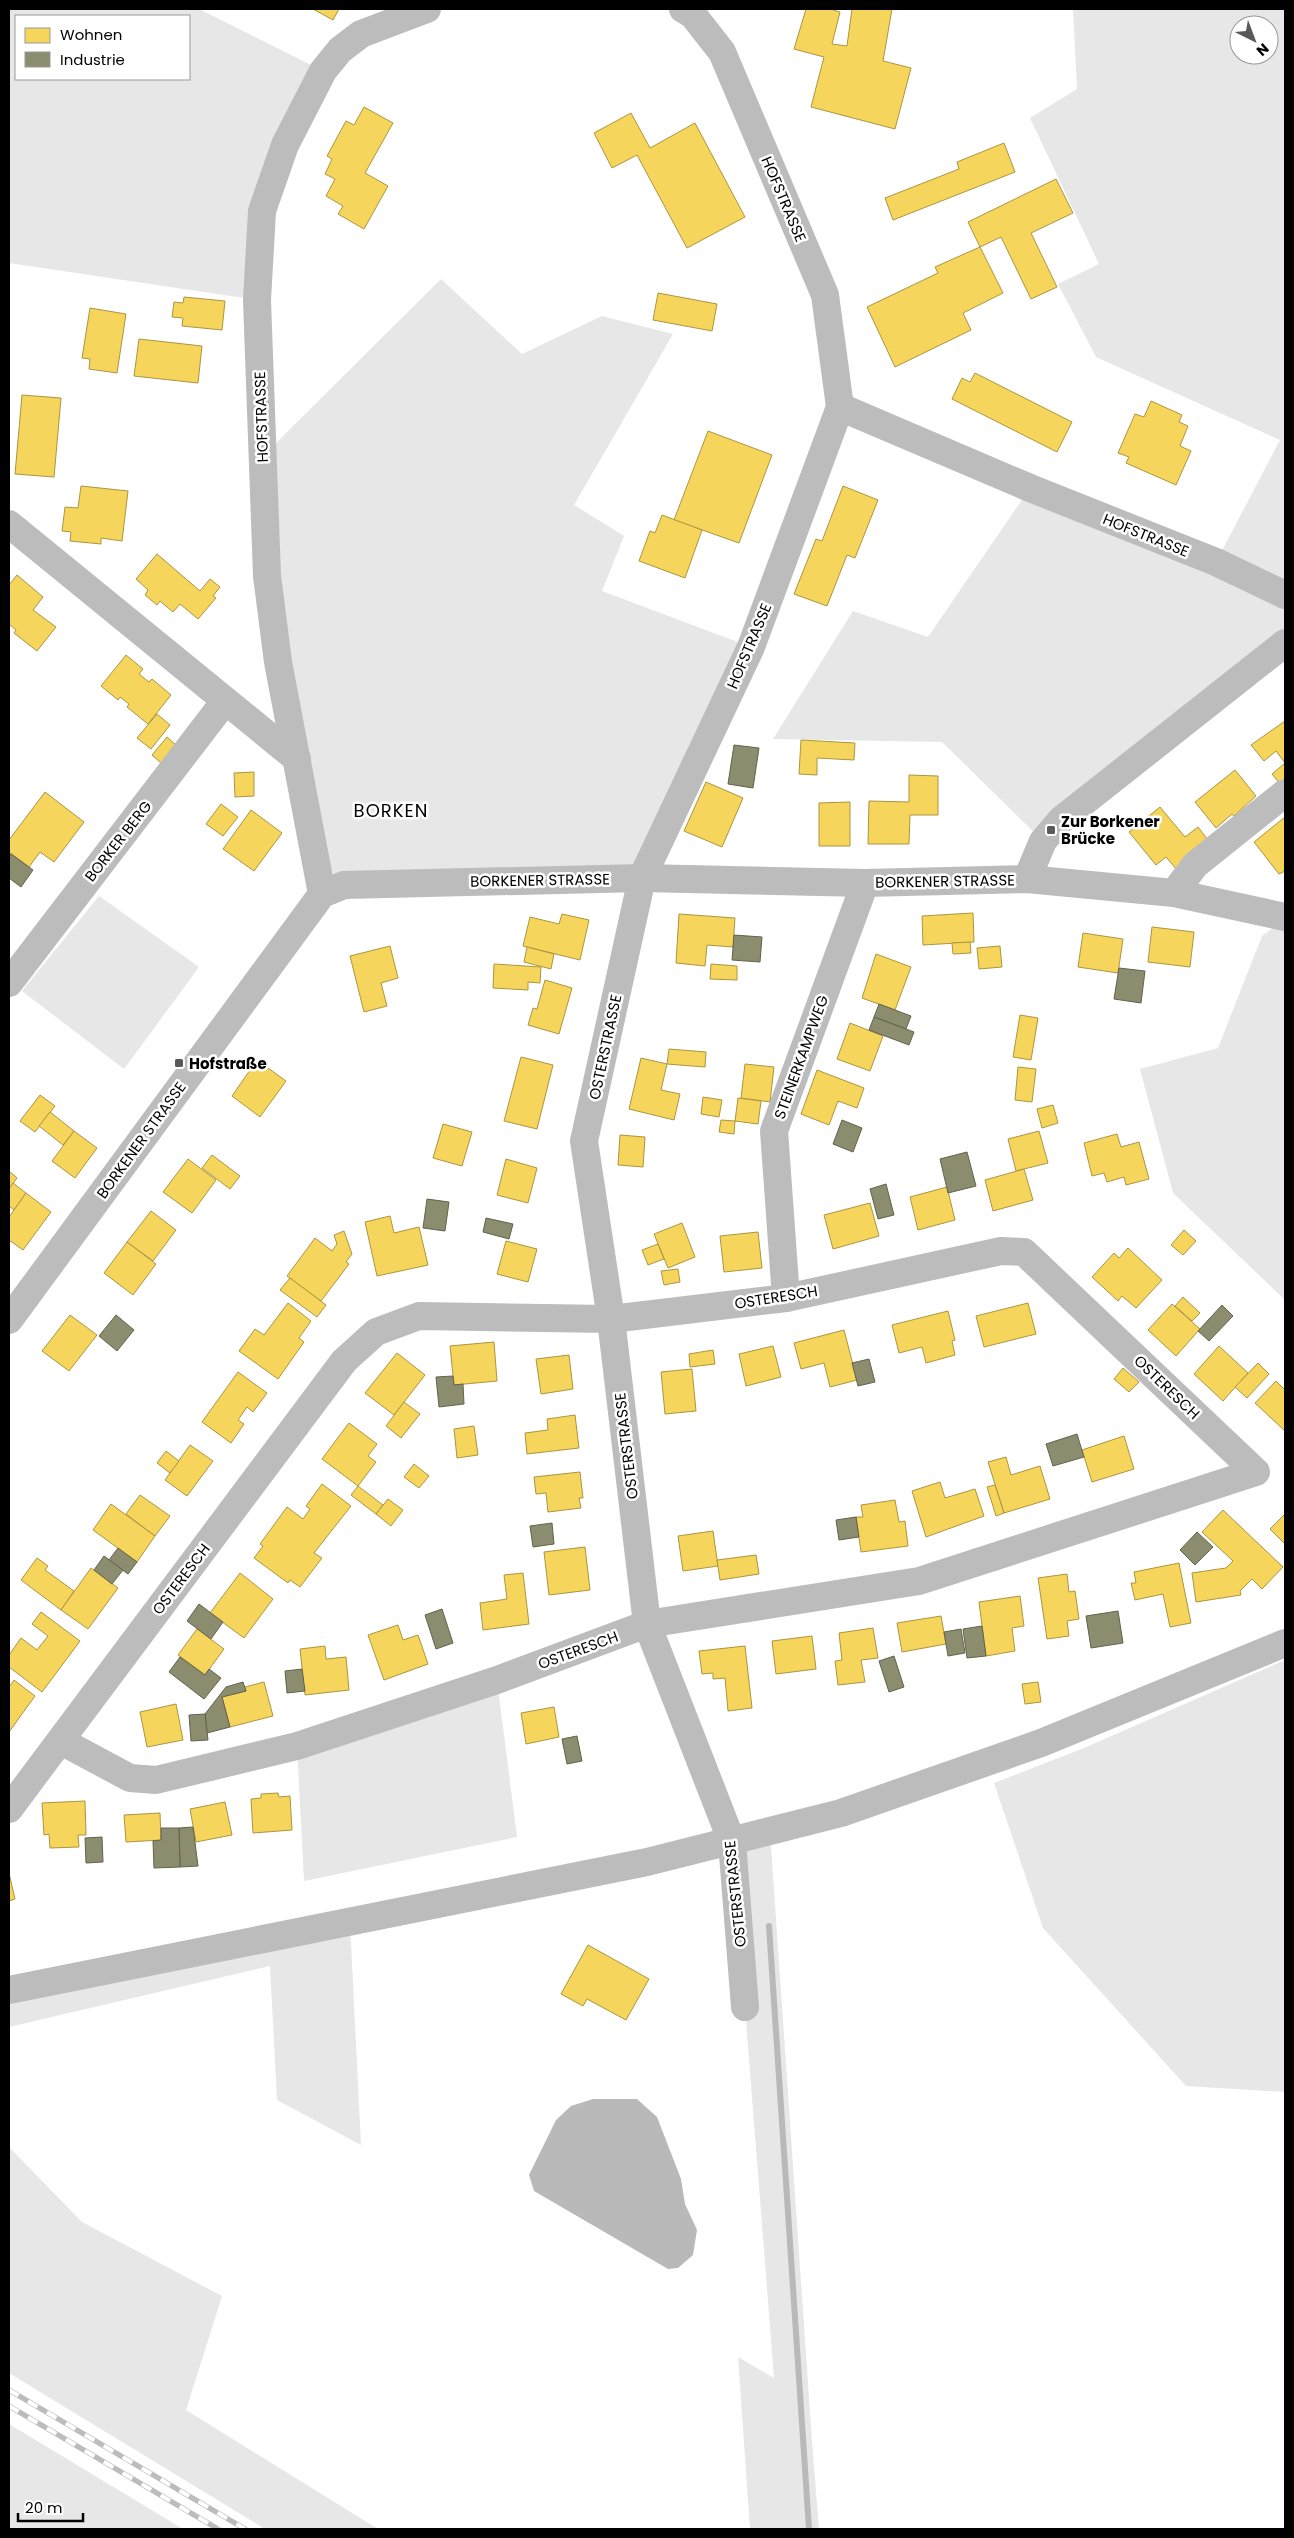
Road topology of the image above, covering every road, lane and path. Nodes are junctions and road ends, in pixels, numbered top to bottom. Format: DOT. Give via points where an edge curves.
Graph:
graph roads {
  1 [pos="427,9"];
  2 [pos="683,9"];
  3 [pos="706,9"];
  4 [pos="722,52"];
  5 [pos="840,407"];
  6 [pos="9,524"];
  7 [pos="1285,595"];
  8 [pos="1285,643"];
  9 [pos="225,702"];
  10 [pos="297,758"];
  11 [pos="1285,793"];
  12 [pos="642,878"];
  13 [pos="1027,879"];
  14 [pos="865,883"];
  15 [pos="322,894"];
  16 [pos="1174,894"];
  17 [pos="1285,917"];
  18 [pos="9,981"];
  19 [pos="786,1298"];
  20 [pos="611,1319"];
  21 [pos="9,1320"];
  22 [pos="648,1624"];
  23 [pos="1285,1643"];
  24 [pos="62,1741"];
  25 [pos="9,1808"];
  26 [pos="732,1842"];
  27 [pos="9,1990"];
  28 [pos="745,2007"];
  1 -- 10 [label="street, HOFSTRASSE" via="361,34 340,50 323,71 284,145 262,211 257,300 267,576 278,662"];
  2 -- 4 [label="street, HOFSTRASSE" via="693,15"];
  3 -- 4 [label="street"];
  4 -- 5 [label="street, HOFSTRASSE" via="825,295"];
  5 -- 7 [label="street, HOFSTRASSE" via="1216,562"];
  5 -- 12 [label="street, HOFSTRASSE" via="751,647"];
  6 -- 9 [label="street"];
  8 -- 13 [label="street" via="1061,820 1043,841"];
  9 -- 10 [label="street"];
  9 -- 18 [label="street, BORKER BERG"];
  10 -- 15 [label="street, HOFSTRASSE"];
  11 -- 16 [label="street" via="1196,865"];
  12 -- 14 [label="street, BORKENER STRASSE"];
  12 -- 15 [label="street, BORKENER STRASSE" via="344,884"];
  12 -- 20 [label="street, OSTERSTRASSE" via="584,1141"];
  13 -- 14 [label="street, BORKENER STRASSE"];
  13 -- 16 [label="street, BORKENER STRASSE"];
  14 -- 19 [label="street, STEINERKAMPWEG" via="774,1131"];
  15 -- 21 [label="street, BORKENER STRASSE"];
  16 -- 17 [label="street, BORKENER STRASSE"];
  19 -- 20 [label="street, OSTERESCH"];
  19 -- 22 [label="street, OSTERESCH" via="1001,1251 1024,1252 1256,1472 919,1581"];
  20 -- 22 [label="street, OSTERSTRASSE"];
  20 -- 24 [label="street, OSTERESCH" via="419,1316 376,1332 344,1361"];
  22 -- 24 [label="street, OSTERESCH" via="497,1680 297,1746 156,1780 130,1778"];
  22 -- 26 [label="street, OSTERSTRASSE"];
  23 -- 26 [label="street" via="1032,1746 841,1814"];
  24 -- 25 [label="street, OSTERESCH"];
  26 -- 27 [label="street" via="513,1890"];
  26 -- 28 [label="street, OSTERSTRASSE"];
}
